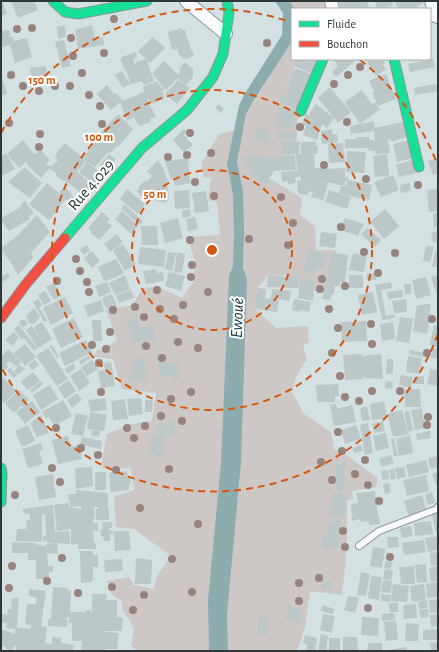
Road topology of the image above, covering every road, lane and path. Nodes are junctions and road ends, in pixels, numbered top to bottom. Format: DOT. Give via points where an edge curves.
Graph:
graph roads {
  1 [pos="53,1"];
  2 [pos="147,1"];
  3 [pos="186,1"];
  4 [pos="227,1"];
  5 [pos="431,1"];
  6 [pos="434,17"];
  7 [pos="226,34"];
  8 [pos="323,60"];
  9 [pos="394,60"];
  10 [pos="301,111"];
  11 [pos="418,167"];
  12 [pos="1,318"];
  13 [pos="1,468"];
  14 [pos="1,502"];
  15 [pos="438,507"];
  16 [pos="358,546"];
  1 -- 2 [label="street" via="65,12 78,14"];
  3 -- 7 [label="street"];
  4 -- 7 [label="street, Rue 4.029" via="229,13"];
  5 -- 6 [label="street"];
  7 -- 12 [label="street, Rue 4.029" via="223,54 213,77 186,110 142,148 26,284"];
  8 -- 10 [label="street"];
  9 -- 11 [label="street"];
  13 -- 14 [label="street"];
  15 -- 16 [label="lane" via="379,531"];
}
